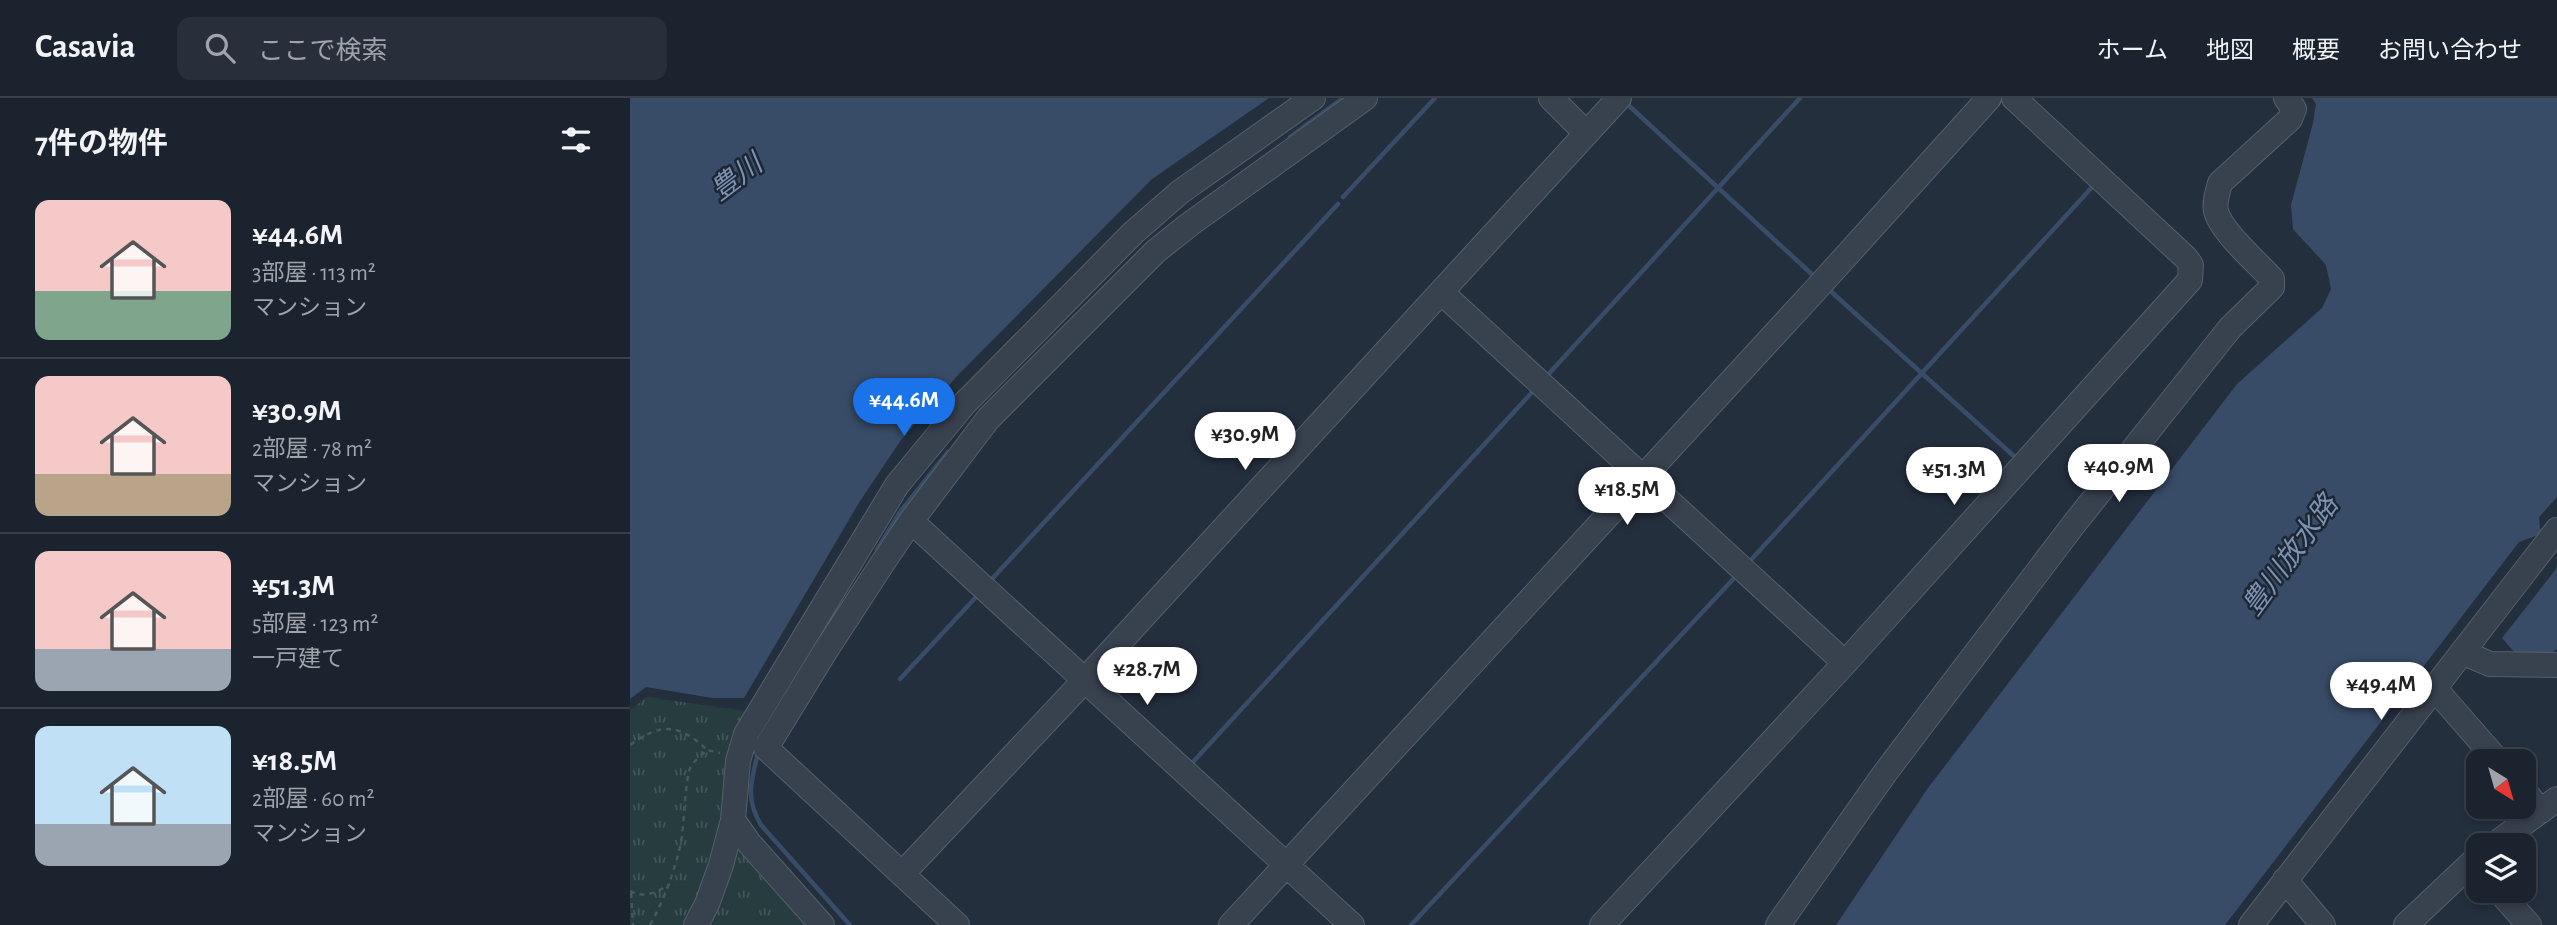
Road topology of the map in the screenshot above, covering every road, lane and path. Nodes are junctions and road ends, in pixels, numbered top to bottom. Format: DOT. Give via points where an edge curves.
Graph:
graph roads {
  1 [pos="1312,98"];
  2 [pos="1364,98"];
  3 [pos="1551,98"];
  4 [pos="1619,98"];
  5 [pos="1989,98"];
  6 [pos="2014,98"];
  7 [pos="2287,98"];
  8 [pos="1587,132"];
  9 [pos="1441,292"];
  10 [pos="1642,478"];
  11 [pos="911,521"];
  12 [pos="2552,536"];
  13 [pos="2464,653"];
  14 [pos="1845,663"];
  15 [pos="2557,664"];
  16 [pos="1084,681"];
  17 [pos="2436,690"];
  18 [pos="630,745"];
  19 [pos="2488,749"];
  20 [pos="707,750"];
  21 [pos="721,762"];
  22 [pos="2549,805"];
  23 [pos="733,820"];
  24 [pos="2510,833"];
  25 [pos="1286,864"];
  26 [pos="2466,870"];
  27 [pos="902,874"];
  28 [pos="2285,880"];
  29 [pos="670,884"];
  30 [pos="631,892"];
  31 [pos="2510,903"];
  32 [pos="633,925"];
  33 [pos="650,925"];
  34 [pos="696,925"];
  35 [pos="822,925"];
  36 [pos="957,925"];
  37 [pos="1231,925"];
  38 [pos="1352,925"];
  39 [pos="1602,925"];
  40 [pos="1778,925"];
  41 [pos="2251,925"];
  42 [pos="2323,925"];
  43 [pos="2406,925"];
  44 [pos="2529,925"];
  1 -- 23 [label="street" via="1180,192 1133,233 924,449 897,485 746,734 738,761"];
  2 -- 11 [label="street" via="1156,251 988,419"];
  3 -- 8 [label="street"];
  4 -- 8 [label="street"];
  5 -- 10 [label="street"];
  6 -- 14 [label="street" via="2186,258 2191,265 2190,280"];
  7 -- 40 [label="street" via="2294,109 2290,119 2220,183 2216,199 2223,226 2272,279 2272,287 2230,328 2074,524 1885,772"];
  8 -- 9 [label="street"];
  9 -- 10 [label="street"];
  9 -- 16 [label="street"];
  10 -- 14 [label="street"];
  10 -- 25 [label="street"];
  11 -- 16 [label="street"];
  11 -- 27 [label="street" via="766,748"];
  12 -- 13 [label="street"];
  13 -- 15 [label="street" via="2490,664"];
  13 -- 17 [label="street"];
  14 -- 39 [label="street"];
  16 -- 25 [label="street"];
  16 -- 27 [label="street"];
  17 -- 19 [label="street"];
  17 -- 28 [label="street"];
  18 -- 20 [label="path" via="652,731 672,729 688,734"];
  20 -- 21 [label="path" via="720,752"];
  20 -- 29 [label="path" via="691,766 686,816"];
  22 -- 24 [label="street"];
  23 -- 34 [label="street" via="721,865"];
  23 -- 35 [label="street"];
  25 -- 37 [label="street"];
  25 -- 38 [label="street"];
  26 -- 43 [label="street"];
  27 -- 36 [label="street"];
  28 -- 41 [label="street"];
  28 -- 42 [label="street"];
  29 -- 30 [label="path" via="651,894"];
  29 -- 33 [label="path"];
  30 -- 32 [label="path"];
  31 -- 44 [label="street"];
}
